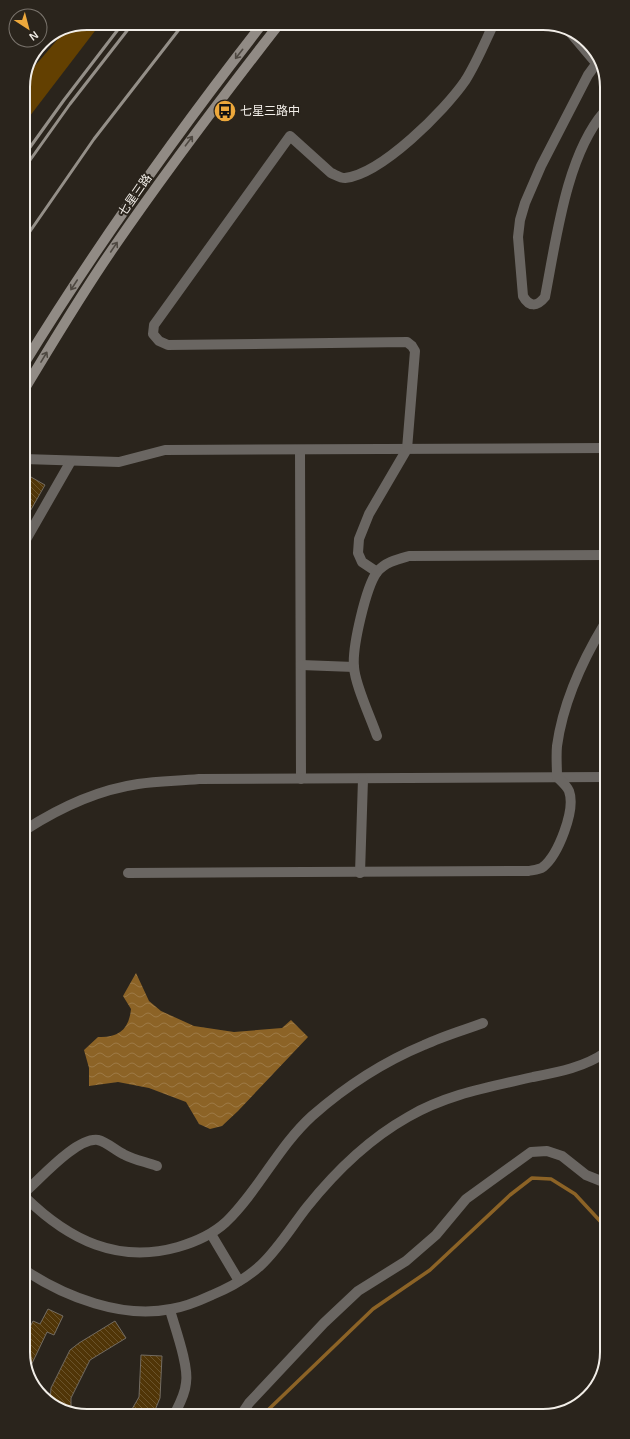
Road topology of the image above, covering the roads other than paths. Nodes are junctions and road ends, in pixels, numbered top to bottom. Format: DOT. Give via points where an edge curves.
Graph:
graph roads {
  1 [pos="258,30"];
  2 [pos="275,30"];
  3 [pos="491,30"];
  4 [pos="596,66"];
  5 [pos="600,118"];
  6 [pos="30,354"];
  7 [pos="30,381"];
  8 [pos="600,448"];
  9 [pos="300,450"];
  10 [pos="407,450"];
  11 [pos="30,459"];
  12 [pos="71,461"];
  13 [pos="30,533"];
  14 [pos="600,555"];
  15 [pos="377,572"];
  16 [pos="600,632"];
  17 [pos="301,665"];
  18 [pos="354,667"];
  19 [pos="377,736"];
  20 [pos="557,777"];
  21 [pos="600,777"];
  22 [pos="301,779"];
  23 [pos="363,779"];
  24 [pos="30,827"];
  25 [pos="360,873"];
  26 [pos="128,874"];
  27 [pos="483,1023"];
  28 [pos="600,1056"];
  29 [pos="157,1166"];
  30 [pos="600,1181"];
  31 [pos="30,1187"];
  32 [pos="30,1202"];
  33 [pos="211,1234"];
  34 [pos="30,1274"];
  35 [pos="239,1281"];
  36 [pos="170,1310"];
  37 [pos="177,1409"];
  38 [pos="245,1409"];
  1 -- 6 [label="street, 七星三路, one-way" via="129,202"];
  7 -- 2 [label="street, 七星三路, one-way" via="114,248 171,166"];
  3 -- 10 [label="street" via="466,80 447,104 400,148 364,171 345,178 339,177 331,173 290,136 154,325 153,334 159,341 168,345 407,342 415,351"];
  4 -- 5 [label="street" via="541,166 520,220 523,296 527,303 532,305 538,305 545,297 566,191 585,141"];
  8 -- 10 [label="street"];
  9 -- 10 [label="street"];
  9 -- 12 [label="street" via="165,450 119,462"];
  9 -- 17 [label="street"];
  10 -- 15 [label="street" via="369,514 359,539 358,553 362,562"];
  11 -- 12 [label="street"];
  12 -- 13 [label="street"];
  14 -- 15 [label="street" via="409,556 396,559"];
  15 -- 18 [label="street" via="360,620"];
  16 -- 20 [label="street" via="588,651 572,688 562,720 557,747"];
  17 -- 18 [label="street"];
  17 -- 22 [label="street"];
  18 -- 19 [label="street"];
  20 -- 21 [label="street"];
  20 -- 23 [label="street"];
  20 -- 25 [label="street" via="569,789 570,812 552,857 542,868 528,871"];
  22 -- 23 [label="street"];
  22 -- 24 [label="street" via="200,779 138,784 98,794 60,809"];
  23 -- 25 [label="street"];
  25 -- 26 [label="street"];
  27 -- 33 [label="street" via="418,1048 385,1064 344,1091 311,1117 244,1201 226,1222"];
  28 -- 35 [label="street" via="567,1070 452,1096 408,1117 365,1147 336,1174 261,1265"];
  29 -- 31 [label="street" via="124,1155 99,1140 91,1140 79,1145 62,1158"];
  30 -- 38 [label="street" via="586,1174 562,1156 547,1150 531,1152 466,1199 436,1235 406,1261 358,1291 324,1323"];
  32 -- 33 [label="street" via="64,1229 87,1242 116,1251 141,1253 167,1250"];
  33 -- 35 [label="street"];
  34 -- 36 [label="street" via="67,1294 119,1309"];
  35 -- 36 [label="street" via="196,1302"];
  36 -- 37 [label="street" via="187,1382"];
}
